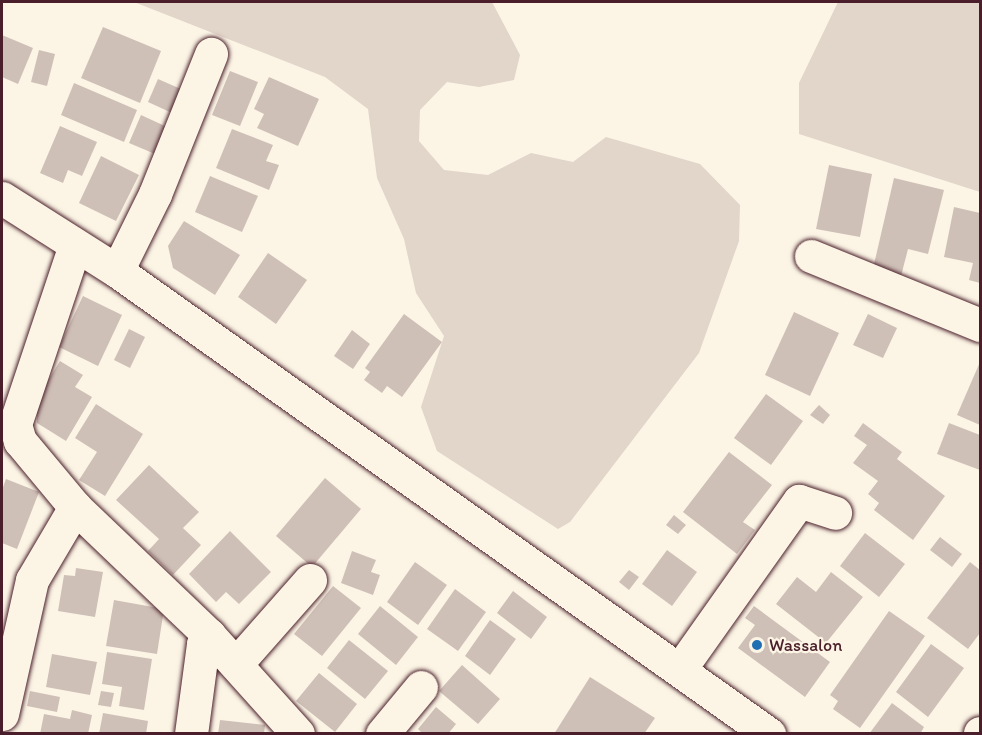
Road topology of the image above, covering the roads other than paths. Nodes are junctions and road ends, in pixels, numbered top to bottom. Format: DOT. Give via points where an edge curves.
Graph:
graph roads {
  1 [pos="211,54"];
  2 [pos="2,198"];
  3 [pos="75,245"];
  4 [pos="810,256"];
  5 [pos="117,271"];
  6 [pos="981,325"];
  7 [pos="75,507"];
  8 [pos="835,513"];
  9 [pos="310,580"];
  10 [pos="209,635"];
  11 [pos="236,664"];
  12 [pos="680,669"];
  13 [pos="421,687"];
  14 [pos="2,714"];
  15 [pos="191,734"];
  16 [pos="298,734"];
  17 [pos="382,734"];
  18 [pos="769,734"];
  1 -- 5 [label="street" via="155,194"];
  2 -- 3 [label="street"];
  3 -- 5 [label="street"];
  3 -- 7 [label="street" via="15,424 20,441"];
  4 -- 6 [label="street"];
  5 -- 12 [label="street"];
  7 -- 10 [label="street"];
  7 -- 14 [label="street" via="32,580"];
  8 -- 12 [label="street" via="800,501"];
  9 -- 11 [label="street"];
  10 -- 11 [label="street"];
  10 -- 15 [label="street" via="203,644"];
  11 -- 16 [label="street"];
  12 -- 18 [label="street"];
  13 -- 17 [label="street"];
}
